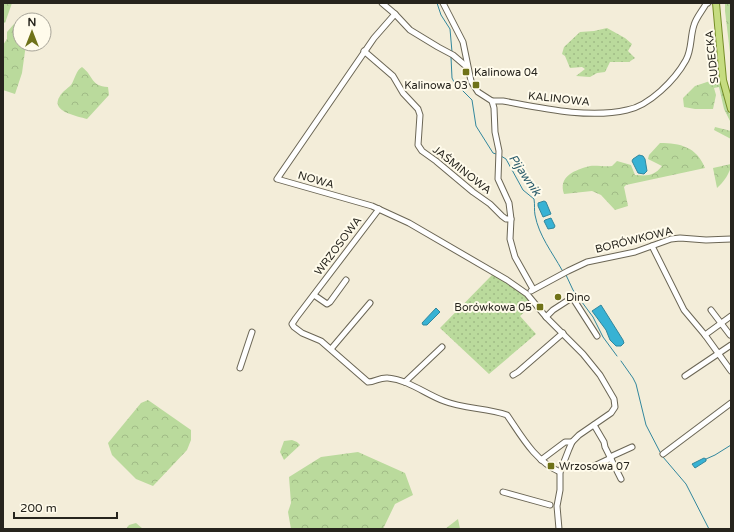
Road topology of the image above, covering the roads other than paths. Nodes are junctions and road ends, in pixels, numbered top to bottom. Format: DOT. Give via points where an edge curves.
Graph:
graph roads {
  1 [pos="382,3"];
  2 [pos="443,3"];
  3 [pos="708,3"];
  4 [pos="716,3"];
  5 [pos="395,14"];
  6 [pos="364,52"];
  7 [pos="467,67"];
  8 [pos="492,101"];
  9 [pos="731,109"];
  10 [pos="378,210"];
  11 [pos="511,219"];
  12 [pos="731,239"];
  13 [pos="652,246"];
  14 [pos="346,280"];
  15 [pos="532,289"];
  16 [pos="527,294"];
  17 [pos="314,295"];
  18 [pos="370,303"];
  19 [pos="711,310"];
  20 [pos="731,316"];
  21 [pos="546,317"];
  22 [pos="721,323"];
  23 [pos="252,332"];
  24 [pos="563,333"];
  25 [pos="705,335"];
  26 [pos="730,335"];
  27 [pos="598,336"];
  28 [pos="731,345"];
  29 [pos="442,347"];
  30 [pos="331,349"];
  31 [pos="718,353"];
  32 [pos="240,368"];
  33 [pos="731,371"];
  34 [pos="513,375"];
  35 [pos="685,376"];
  36 [pos="405,382"];
  37 [pos="731,403"];
  38 [pos="594,425"];
  39 [pos="572,442"];
  40 [pos="632,447"];
  41 [pos="663,454"];
  42 [pos="611,457"];
  43 [pos="541,460"];
  44 [pos="590,468"];
  45 [pos="560,472"];
  46 [pos="621,479"];
  47 [pos="503,492"];
  48 [pos="550,505"];
  49 [pos="559,529"];
  1 -- 5 [label="street"];
  2 -- 7 [label="street" via="464,42"];
  3 -- 8 [label="street, KALINOWA" via="694,25 691,48 681,68 659,92 634,108 614,112 581,113"];
  4 -- 9 [label="main road, SUDECKA" via="723,80"];
  5 -- 6 [label="street, NOWA"];
  5 -- 7 [label="street" via="410,30 451,54"];
  6 -- 10 [label="street, NOWA" via="278,179 364,203"];
  6 -- 11 [label="street, JAŚMINOWA" via="393,76 418,109 418,145 422,151 502,216"];
  7 -- 8 [label="street" via="478,92"];
  8 -- 11 [label="street" via="495,113 494,132 499,151 498,179 509,203"];
  10 -- 16 [label="street, NOWA" via="409,223 498,274"];
  10 -- 17 [label="street, WRZOSOWA"];
  11 -- 15 [label="street" via="512,250"];
  12 -- 13 [label="street, BORÓWKOWA" via="677,238"];
  13 -- 15 [label="street, BORÓWKOWA" via="587,262"];
  13 -- 25 [label="street" via="684,310"];
  14 -- 17 [label="street" via="327,304"];
  15 -- 16 [label="street, BORÓWKOWA"];
  16 -- 21 [label="street, NOWA"];
  17 -- 30 [label="street, WRZOSOWA" via="292,324 302,333 318,339"];
  18 -- 30 [label="street"];
  19 -- 22 [label="street"];
  20 -- 22 [label="street"];
  21 -- 24 [label="street, NOWA"];
  21 -- 27 [label="street" via="570,299 574,300"];
  22 -- 25 [label="street"];
  22 -- 26 [label="street"];
  23 -- 32 [label="street"];
  24 -- 34 [label="street"];
  24 -- 38 [label="street, NOWA" via="600,375 614,399 613,410"];
  25 -- 31 [label="street"];
  28 -- 31 [label="street"];
  29 -- 36 [label="street"];
  30 -- 36 [label="street, WRZOSOWA" via="368,382 388,378"];
  31 -- 33 [label="street"];
  31 -- 35 [label="street"];
  36 -- 43 [label="street, WRZOSOWA" via="444,401 507,415"];
  37 -- 41 [label="street"];
  38 -- 39 [label="street, NOWA"];
  38 -- 42 [label="street"];
  39 -- 43 [label="street" via="565,442"];
  39 -- 45 [label="street"];
  40 -- 42 [label="street"];
  42 -- 44 [label="street"];
  42 -- 46 [label="street"];
  43 -- 45 [label="street, WRZOSOWA"];
  45 -- 49 [label="street" via="557,506"];
  47 -- 48 [label="street"];
}
